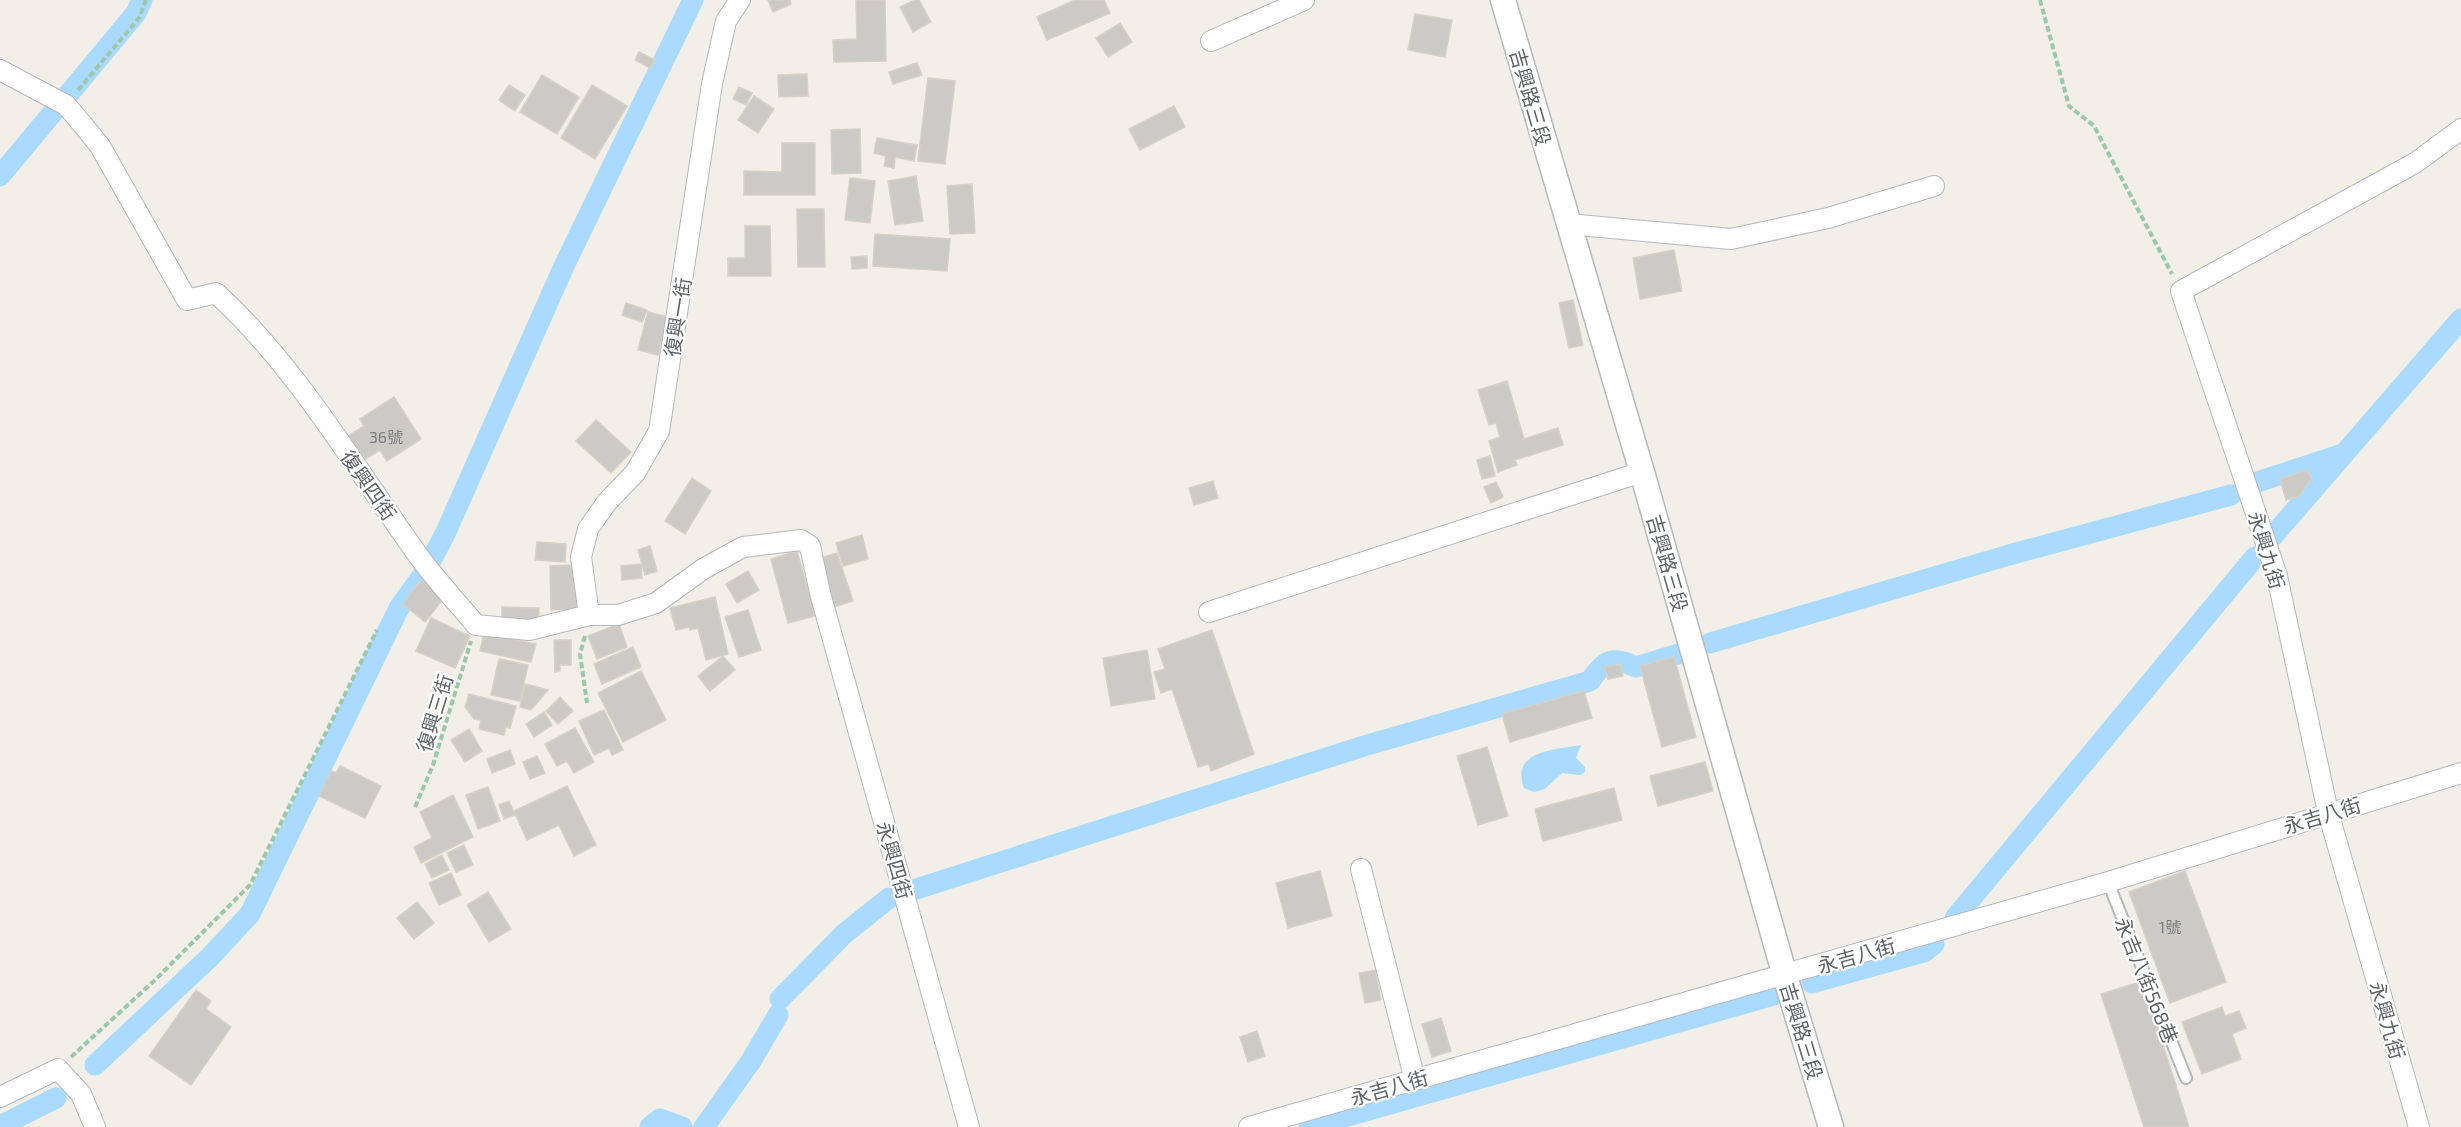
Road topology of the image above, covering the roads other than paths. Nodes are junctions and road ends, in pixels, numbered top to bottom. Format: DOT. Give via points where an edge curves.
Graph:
graph roads {
  1 [pos="740,0"];
  2 [pos="1304,0"];
  3 [pos="1503,0"];
  4 [pos="1211,41"];
  5 [pos="0,70"];
  6 [pos="2461,129"];
  7 [pos="1934,186"];
  8 [pos="1568,224"];
  9 [pos="1642,472"];
  10 [pos="1209,612"];
  11 [pos="590,615"];
  12 [pos="2461,773"];
  13 [pos="2328,812"];
  14 [pos="1361,868"];
  15 [pos="2108,882"];
  16 [pos="1785,976"];
  17 [pos="2186,1078"];
  18 [pos="1415,1080"];
  19 [pos="0,1096"];
  20 [pos="95,1127"];
  21 [pos="969,1127"];
  22 [pos="1249,1127"];
  23 [pos="1831,1127"];
  24 [pos="2419,1127"];
  1 -- 11 [label="street, 復興一街" via="726,21 712,84 659,431 635,473 588,529 581,557"];
  2 -- 4 [label="street"];
  3 -- 8 [label="street, 吉興路三段"];
  5 -- 11 [label="street, 復興四街" via="66,105 100,146 187,300 216,293 252,326 417,554 476,625 529,630"];
  6 -- 13 [label="street, 永興九街" via="2415,163 2181,291 2277,576"];
  7 -- 8 [label="street" via="1828,218 1731,239"];
  8 -- 9 [label="street, 吉興路三段"];
  9 -- 10 [label="street"];
  9 -- 16 [label="street, 吉興路三段"];
  11 -- 21 [label="street, 永興四街" via="618,615 656,603 703,569 743,547 801,540 810,546"];
  12 -- 13 [label="street, 永吉八街"];
  13 -- 15 [label="street, 永吉八街"];
  13 -- 24 [label="street, 永興九街"];
  14 -- 18 [label="street"];
  15 -- 16 [label="street, 永吉八街"];
  15 -- 17 [label="lane, 永吉八街568巷"];
  16 -- 18 [label="street, 永吉八街"];
  16 -- 23 [label="street, 吉興路三段"];
  18 -- 22 [label="street, 永吉八街"];
  19 -- 20 [label="street" via="58,1069 81,1094"];
}
